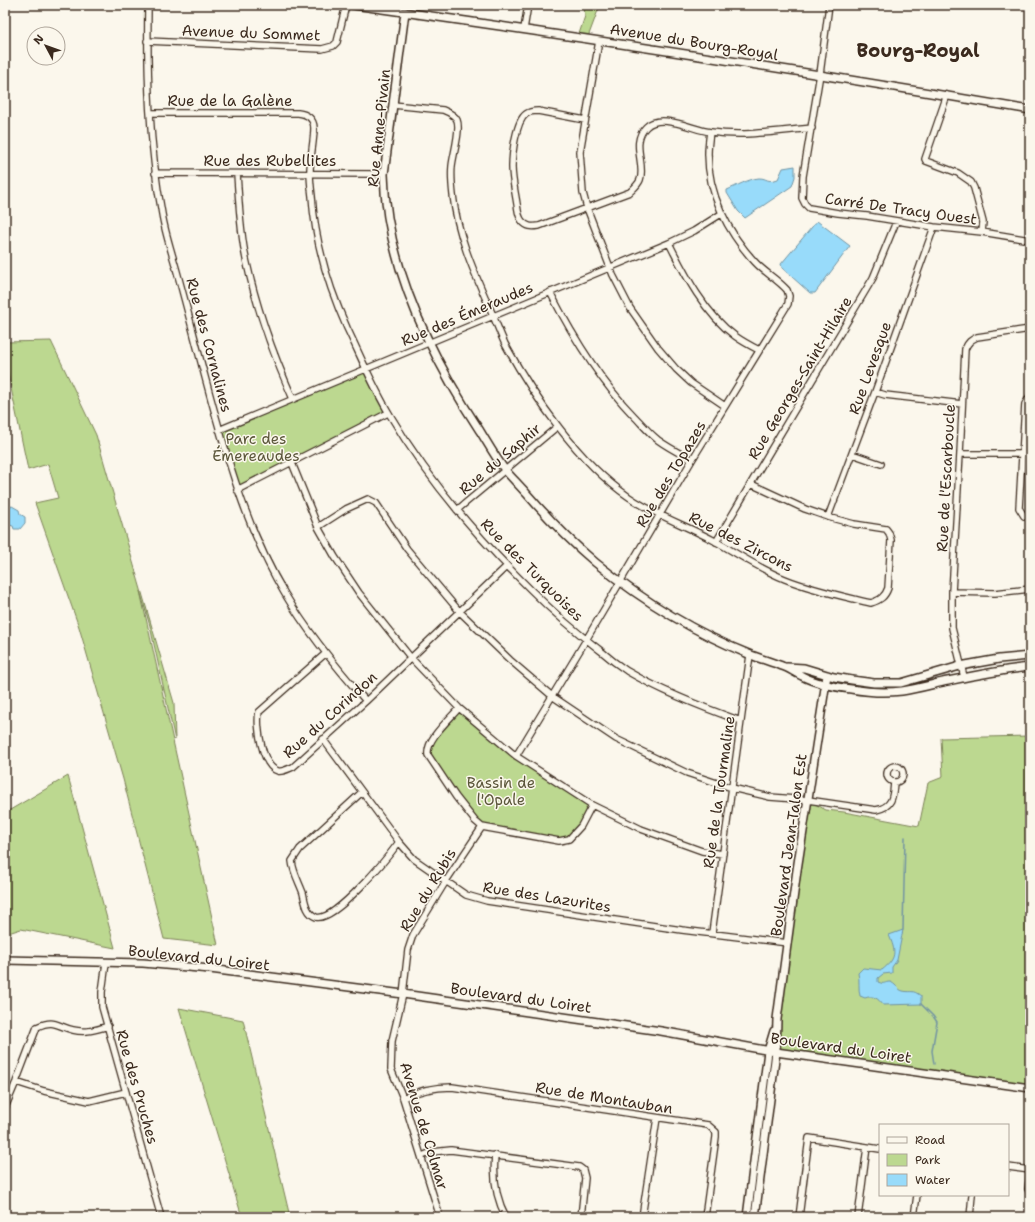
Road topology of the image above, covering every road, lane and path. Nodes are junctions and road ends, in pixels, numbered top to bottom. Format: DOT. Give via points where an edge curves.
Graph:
graph roads {
  1 [pos="148,5"];
  2 [pos="346,5"];
  3 [pos="354,5"];
  4 [pos="528,5"];
  5 [pos="829,5"];
  6 [pos="406,9"];
  7 [pos="524,29"];
  8 [pos="147,40"];
  9 [pos="599,41"];
  10 [pos="820,74"];
  11 [pos="947,96"];
  12 [pos="393,105"];
  13 [pos="1030,110"];
  14 [pos="150,113"];
  15 [pos="585,120"];
  16 [pos="812,128"];
  17 [pos="710,132"];
  18 [pos="155,173"];
  19 [pos="310,173"];
  20 [pos="238,174"];
  21 [pos="384,174"];
  22 [pos="587,208"];
  23 [pos="722,214"];
  24 [pos="896,222"];
  25 [pos="934,227"];
  26 [pos="982,232"];
  27 [pos="1030,240"];
  28 [pos="669,243"];
  29 [pos="610,267"];
  30 [pos="550,292"];
  31 [pos="493,316"];
  32 [pos="1030,328"];
  33 [pos="428,343"];
  34 [pos="759,350"];
  35 [pos="366,369"];
  36 [pos="875,392"];
  37 [pos="1030,396"];
  38 [pos="292,399"];
  39 [pos="962,404"];
  40 [pos="725,406"];
  41 [pos="388,412"];
  42 [pos="558,426"];
  43 [pos="219,430"];
  44 [pos="852,454"];
  45 [pos="960,454"];
  46 [pos="1022,454"];
  47 [pos="1030,454"];
  48 [pos="692,460"];
  49 [pos="292,463"];
  50 [pos="881,464"];
  51 [pos="505,470"];
  52 [pos="751,484"];
  53 [pos="237,490"];
  54 [pos="457,510"];
  55 [pos="660,515"];
  56 [pos="828,517"];
  57 [pos="1030,519"];
  58 [pos="318,527"];
  59 [pos="716,542"];
  60 [pos="507,566"];
  61 [pos="621,582"];
  62 [pos="1030,589"];
  63 [pos="952,592"];
  64 [pos="459,611"];
  65 [pos="586,640"];
  66 [pos="325,654"];
  67 [pos="750,654"];
  68 [pos="1030,656"];
  69 [pos="411,658"];
  70 [pos="960,666"];
  71 [pos="785,667"];
  72 [pos="1030,667"];
  73 [pos="827,675"];
  74 [pos="964,678"];
  75 [pos="825,684"];
  76 [pos="552,696"];
  77 [pos="366,701"];
  78 [pos="459,708"];
  79 [pos="741,721"];
  80 [pos="323,739"];
  81 [pos="516,756"];
  82 [pos="894,782"];
  83 [pos="732,788"];
  84 [pos="362,792"];
  85 [pos="808,800"];
  86 [pos="592,805"];
  87 [pos="482,827"];
  88 [pos="399,842"];
  89 [pos="723,854"];
  90 [pos="446,881"];
  91 [pos="712,933"];
  92 [pos="788,943"];
  93 [pos="5,960"];
  94 [pos="106,963"];
  95 [pos="402,994"];
  96 [pos="777,1019"];
  97 [pos="108,1026"];
  98 [pos="768,1051"];
  99 [pos="776,1052"];
  100 [pos="16,1082"];
  101 [pos="1030,1088"];
  102 [pos="126,1092"];
  103 [pos="403,1098"];
  104 [pos="5,1108"];
  105 [pos="657,1118"];
  106 [pos="867,1147"];
  107 [pos="879,1149"];
  108 [pos="495,1155"];
  109 [pos="422,1156"];
  110 [pos="1009,1167"];
  111 [pos="1030,1170"];
  112 [pos="1030,1173"];
  113 [pos="1030,1193"];
  114 [pos="917,1196"];
  115 [pos="972,1196"];
  116 [pos="161,1217"];
  117 [pos="440,1217"];
  118 [pos="506,1217"];
  119 [pos="581,1217"];
  120 [pos="642,1217"];
  121 [pos="705,1217"];
  122 [pos="747,1217"];
  123 [pos="755,1217"];
  124 [pos="799,1217"];
  125 [pos="858,1217"];
  126 [pos="914,1217"];
  127 [pos="970,1217"];
  1 -- 8 [label="street, Rue des Cornalines"];
  2 -- 8 [label="street, Avenue du Sommet" via="336,42 333,46 322,49"];
  3 -- 6 [label="street, Avenue du Bourg-Royal"];
  4 -- 7 [label="street"];
  5 -- 10 [label="street, Carré De Tracy Ouest"];
  6 -- 7 [label="street, Avenue du Bourg-Royal"];
  6 -- 12 [label="street, Rue Anne-Pivain"];
  7 -- 9 [label="street, Avenue du Bourg-Royal"];
  8 -- 14 [label="street, Rue des Cornalines"];
  9 -- 10 [label="street, Avenue du Bourg-Royal"];
  9 -- 15 [label="street"];
  10 -- 11 [label="street, Avenue du Bourg-Royal"];
  10 -- 16 [label="street, Carré De Tracy Ouest"];
  11 -- 13 [label="street, Avenue du Bourg-Royal"];
  11 -- 26 [label="street" via="925,159 958,172 970,182 983,222"];
  12 -- 21 [label="street, Rue Anne-Pivain"];
  12 -- 31 [label="street, Rue des Zircons" via="443,110 457,120 452,195 457,221 473,269"];
  14 -- 18 [label="street, Rue des Cornalines"];
  14 -- 19 [label="street, Rue de la Galène" via="304,114 309,116 314,126"];
  15 -- 22 [label="street" via="580,152 583,193"];
  15 -- 22 [label="street" via="531,111 526,114 518,126 512,166 519,216 527,226 539,226"];
  16 -- 17 [label="street" via="739,135"];
  16 -- 24 [label="street, Carré De Tracy Ouest" via="802,185 804,204 809,208"];
  17 -- 22 [label="street" via="663,120 653,122 646,127 639,141 641,173 635,187 630,192"];
  17 -- 23 [label="street" via="708,154 712,185"];
  18 -- 20 [label="street, Rue des Rubellites"];
  18 -- 43 [label="street, Rue des Cornalines" via="162,216"];
  19 -- 20 [label="street, Rue des Rubellites"];
  19 -- 21 [label="street, Rue des Rubellites"];
  19 -- 35 [label="street, Rue de la Galène" via="317,241 327,277"];
  20 -- 38 [label="street" via="246,259 258,309"];
  21 -- 33 [label="street, Rue Anne-Pivain" via="384,193 396,253 410,300"];
  22 -- 29 [label="street"];
  23 -- 28 [label="street, Rue des Émeraudes"];
  23 -- 34 [label="street, Rue des Topazes" via="754,261 787,290 789,296 788,304"];
  24 -- 25 [label="street, Carré De Tracy Ouest"];
  24 -- 52 [label="street, Rue Georges-Saint-Hilaire" via="873,278"];
  25 -- 26 [label="street, Carré De Tracy Ouest"];
  25 -- 36 [label="street, Rue Levesque"];
  26 -- 27 [label="street, Carré De Tracy Ouest"];
  28 -- 29 [label="street, Rue des Émeraudes"];
  28 -- 34 [label="street" via="706,307 735,336"];
  29 -- 30 [label="street, Rue des Émeraudes"];
  29 -- 40 [label="street" via="630,308 658,348 691,383"];
  30 -- 31 [label="street, Rue des Émeraudes"];
  30 -- 48 [label="street" via="584,352 626,408 658,440"];
  31 -- 33 [label="street, Rue des Émeraudes"];
  31 -- 42 [label="street, Rue des Zircons" via="516,363"];
  32 -- 39 [label="street, Rue de l'Escarboucle" via="977,337 967,344"];
  33 -- 35 [label="street, Rue des Émeraudes"];
  33 -- 51 [label="street, Rue Anne-Pivain" via="464,407"];
  34 -- 40 [label="street, Rue des Topazes"];
  35 -- 38 [label="street, Rue des Émeraudes"];
  35 -- 41 [label="street, Rue des Turquoises"];
  36 -- 39 [label="street"];
  36 -- 44 [label="street, Rue Levesque"];
  37 -- 46 [label="street" via="1026,404"];
  38 -- 43 [label="street, Rue des Émeraudes"];
  39 -- 45 [label="street, Rue de l'Escarboucle"];
  40 -- 48 [label="street, Rue des Topazes"];
  41 -- 49 [label="street"];
  41 -- 54 [label="street, Rue des Turquoises" via="420,462"];
  42 -- 51 [label="street, Rue du Saphir"];
  42 -- 55 [label="street, Rue des Zircons" via="610,483"];
  43 -- 53 [label="street, Rue des Cornalines"];
  44 -- 50 [label="street"];
  44 -- 56 [label="street, Rue Levesque"];
  45 -- 46 [label="street"];
  45 -- 63 [label="street, Rue de l'Escarboucle"];
  46 -- 47 [label="street"];
  46 -- 57 [label="street" via="1019,508 1024,516"];
  48 -- 55 [label="street, Rue des Topazes"];
  49 -- 53 [label="street"];
  49 -- 58 [label="street"];
  51 -- 54 [label="street, Rue du Saphir"];
  51 -- 61 [label="street, Rue Anne-Pivain" via="563,533"];
  52 -- 56 [label="street, Rue des Zircons"];
  52 -- 59 [label="street, Rue Georges-Saint-Hilaire"];
  53 -- 66 [label="street, Rue des Cornalines" via="284,593"];
  54 -- 60 [label="street, Rue des Turquoises"];
  55 -- 59 [label="street, Rue des Zircons"];
  55 -- 61 [label="street, Rue des Topazes"];
  56 -- 59 [label="street, Rue des Zircons" via="886,529 889,533 891,540 888,588 879,601 871,603 785,579"];
  58 -- 64 [label="street" via="346,509 368,499 372,500 407,549"];
  58 -- 69 [label="street" via="359,593"];
  60 -- 64 [label="street, Rue du Corindon"];
  60 -- 65 [label="street, Rue des Turquoises"];
  61 -- 65 [label="street, Rue des Topazes"];
  61 -- 67 [label="street, Rue Anne-Pivain" via="673,616"];
  62 -- 63 [label="street" via="995,593"];
  63 -- 70 [label="street, Rue de l'Escarboucle" via="952,628"];
  64 -- 69 [label="street, Rue du Corindon"];
  64 -- 76 [label="street"];
  65 -- 76 [label="street, Rue des Topazes"];
  65 -- 79 [label="street, Rue des Turquoises" via="625,670 664,691"];
  66 -- 77 [label="street, Rue des Cornalines"];
  66 -- 80 [label="street, Rue du Corindon" via="264,707 258,719 267,763 278,771 293,767"];
  67 -- 71 [label="street, Rue Anne-Pivain"];
  67 -- 79 [label="street, Rue de la Tourmaline"];
  68 -- 70 [label="street"];
  69 -- 77 [label="street, Rue du Corindon"];
  69 -- 78 [label="street"];
  70 -- 73 [label="street" via="901,683 874,683"];
  70 -- 74 [label="street, Rue de l'Escarboucle"];
  71 -- 73 [label="street" via="804,668"];
  71 -- 75 [label="street"];
  72 -- 74 [label="street"];
  73 -- 75 [label="street, Boulevard Jean-Talon Est"];
  74 -- 75 [label="street" via="902,691 851,689"];
  75 -- 85 [label="street, Boulevard Jean-Talon Est"];
  76 -- 81 [label="street, Rue des Topazes"];
  76 -- 83 [label="street" via="616,739 687,773"];
  77 -- 80 [label="street, Rue du Corindon"];
  78 -- 81 [label="street"];
  78 -- 87 [label="street" via="432,740 428,755 456,797"];
  79 -- 83 [label="street, Rue de la Tourmaline"];
  80 -- 84 [label="street, Rue des Lazurites"];
  81 -- 86 [label="street"];
  82 -- 85 [label="street" via="891,801 884,809"];
  83 -- 85 [label="street" via="770,797"];
  83 -- 89 [label="street, Rue de la Tourmaline"];
  84 -- 88 [label="street, Rue des Lazurites"];
  84 -- 88 [label="street" via="300,849 292,861 306,906 311,914 316,917 327,916 339,908 380,866"];
  85 -- 92 [label="street, Boulevard Jean-Talon Est"];
  86 -- 87 [label="street" via="581,826 569,839 559,841"];
  86 -- 89 [label="street" via="641,829 702,851"];
  87 -- 90 [label="street, Rue du Rubis"];
  88 -- 90 [label="street, Rue des Lazurites" via="414,859"];
  89 -- 91 [label="street, Rue de la Tourmaline"];
  90 -- 91 [label="street, Rue des Lazurites" via="466,895 487,901"];
  90 -- 95 [label="street, Rue du Rubis" via="413,935 408,950"];
  91 -- 92 [label="street, Rue des Lazurites"];
  92 -- 96 [label="street, Boulevard Jean-Talon Est"];
  93 -- 94 [label="street, Boulevard du Loiret"];
  94 -- 95 [label="street, Boulevard du Loiret" via="143,963 210,969"];
  94 -- 97 [label="street, Rue des Pruches" via="102,1007"];
  95 -- 98 [label="street, Boulevard du Loiret" via="661,1031"];
  95 -- 103 [label="street, Avenue de Colmar" via="390,1056 391,1069"];
  96 -- 98 [label="street, Boulevard Jean-Talon Est"];
  96 -- 99 [label="street, Boulevard Jean-Talon Est"];
  97 -- 100 [label="street" via="88,1032 47,1022 37,1027"];
  97 -- 102 [label="street, Rue des Pruches"];
  98 -- 99 [label="street, Boulevard du Loiret"];
  98 -- 122 [label="street, Boulevard Jean-Talon Est"];
  99 -- 101 [label="street, Boulevard du Loiret"];
  99 -- 123 [label="street, Boulevard Jean-Talon Est"];
  100 -- 102 [label="street" via="89,1101"];
  100 -- 104 [label="street"];
  102 -- 116 [label="street, Rue des Pruches"];
  103 -- 105 [label="street, Rue de Montauban" via="413,1092 452,1087"];
  103 -- 109 [label="street, Avenue de Colmar"];
  105 -- 120 [label="street"];
  105 -- 121 [label="street, Rue de Montauban" via="708,1125 716,1132"];
  106 -- 107 [label="street"];
  106 -- 124 [label="street" via="809,1138"];
  106 -- 125 [label="street"];
  108 -- 109 [label="street" via="451,1150"];
  108 -- 118 [label="street" via="495,1186"];
  108 -- 119 [label="street" via="579,1167 583,1170 585,1178"];
  109 -- 117 [label="street, Avenue de Colmar"];
  110 -- 111 [label="street"];
  112 -- 113 [label="street"];
  114 -- 126 [label="street"];
  115 -- 127 [label="street"];
}
